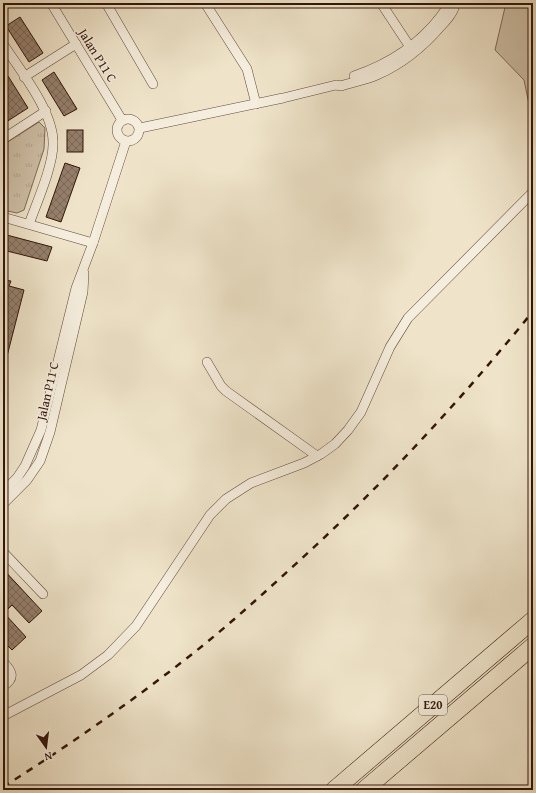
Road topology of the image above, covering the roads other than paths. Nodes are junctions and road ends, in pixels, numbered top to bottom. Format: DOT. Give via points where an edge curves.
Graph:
graph roads {
  1 [pos="51,3"];
  2 [pos="106,3"];
  3 [pos="205,3"];
  4 [pos="381,3"];
  5 [pos="450,3"];
  6 [pos="455,3"];
  7 [pos="3,44"];
  8 [pos="76,44"];
  9 [pos="410,47"];
  10 [pos="6,56"];
  11 [pos="24,77"];
  12 [pos="153,84"];
  13 [pos="336,85"];
  14 [pos="256,104"];
  15 [pos="46,111"];
  16 [pos="122,120"];
  17 [pos="140,128"];
  18 [pos="3,139"];
  19 [pos="126,140"];
  20 [pos="533,192"];
  21 [pos="3,218"];
  22 [pos="29,224"];
  23 [pos="93,243"];
  24 [pos="84,270"];
  25 [pos="207,362"];
  26 [pos="317,456"];
  27 [pos="3,492"];
  28 [pos="3,504"];
  29 [pos="3,552"];
  30 [pos="43,594"];
  31 [pos="533,620"];
  32 [pos="533,646"];
  33 [pos="3,662"];
  34 [pos="3,686"];
  35 [pos="3,716"];
  36 [pos="334,790"];
  37 [pos="364,790"];
  1 -- 8 [label="street, Jalan P11 C"];
  2 -- 12 [label="street"];
  3 -- 14 [label="street" via="247,69"];
  4 -- 9 [label="street"];
  5 -- 9 [label="street" via="430,29"];
  6 -- 13 [label="street" via="435,34 404,60 375,76 341,86"];
  7 -- 10 [label="street"];
  8 -- 11 [label="street"];
  8 -- 16 [label="street, Jalan P11 C"];
  9 -- 13 [label="street" via="393,59 339,81"];
  10 -- 11 [label="street"];
  11 -- 15 [label="street"];
  13 -- 14 [label="street"];
  14 -- 17 [label="street"];
  15 -- 18 [label="street"];
  15 -- 22 [label="street" via="54,143 49,168"];
  16 -- 17 [label="street" via="134,120"];
  16 -- 19 [label="street" via="117,131 120,138"];
  17 -- 19 [label="street" via="136,138"];
  19 -- 23 [label="street, Jalan P11 C"];
  20 -- 26 [label="street" via="408,318 390,347 361,412 335,444"];
  21 -- 22 [label="street"];
  22 -- 23 [label="street"];
  23 -- 24 [label="street, Jalan P11 C"];
  24 -- 27 [label="street, Jalan P11 C" via="76,288 41,430 26,466"];
  24 -- 28 [label="street, Jalan P11 C" via="84,290 50,432 40,461 27,480"];
  25 -- 26 [label="street" via="226,391"];
  26 -- 35 [label="street" via="251,483 226,499 210,515 136,626 108,654 80,675"];
  29 -- 30 [label="street"];
  31 -- 36 [label="highway, E20"];
  32 -- 37 [label="highway, E20"];
  33 -- 34 [label="street" via="11,677"];
}
